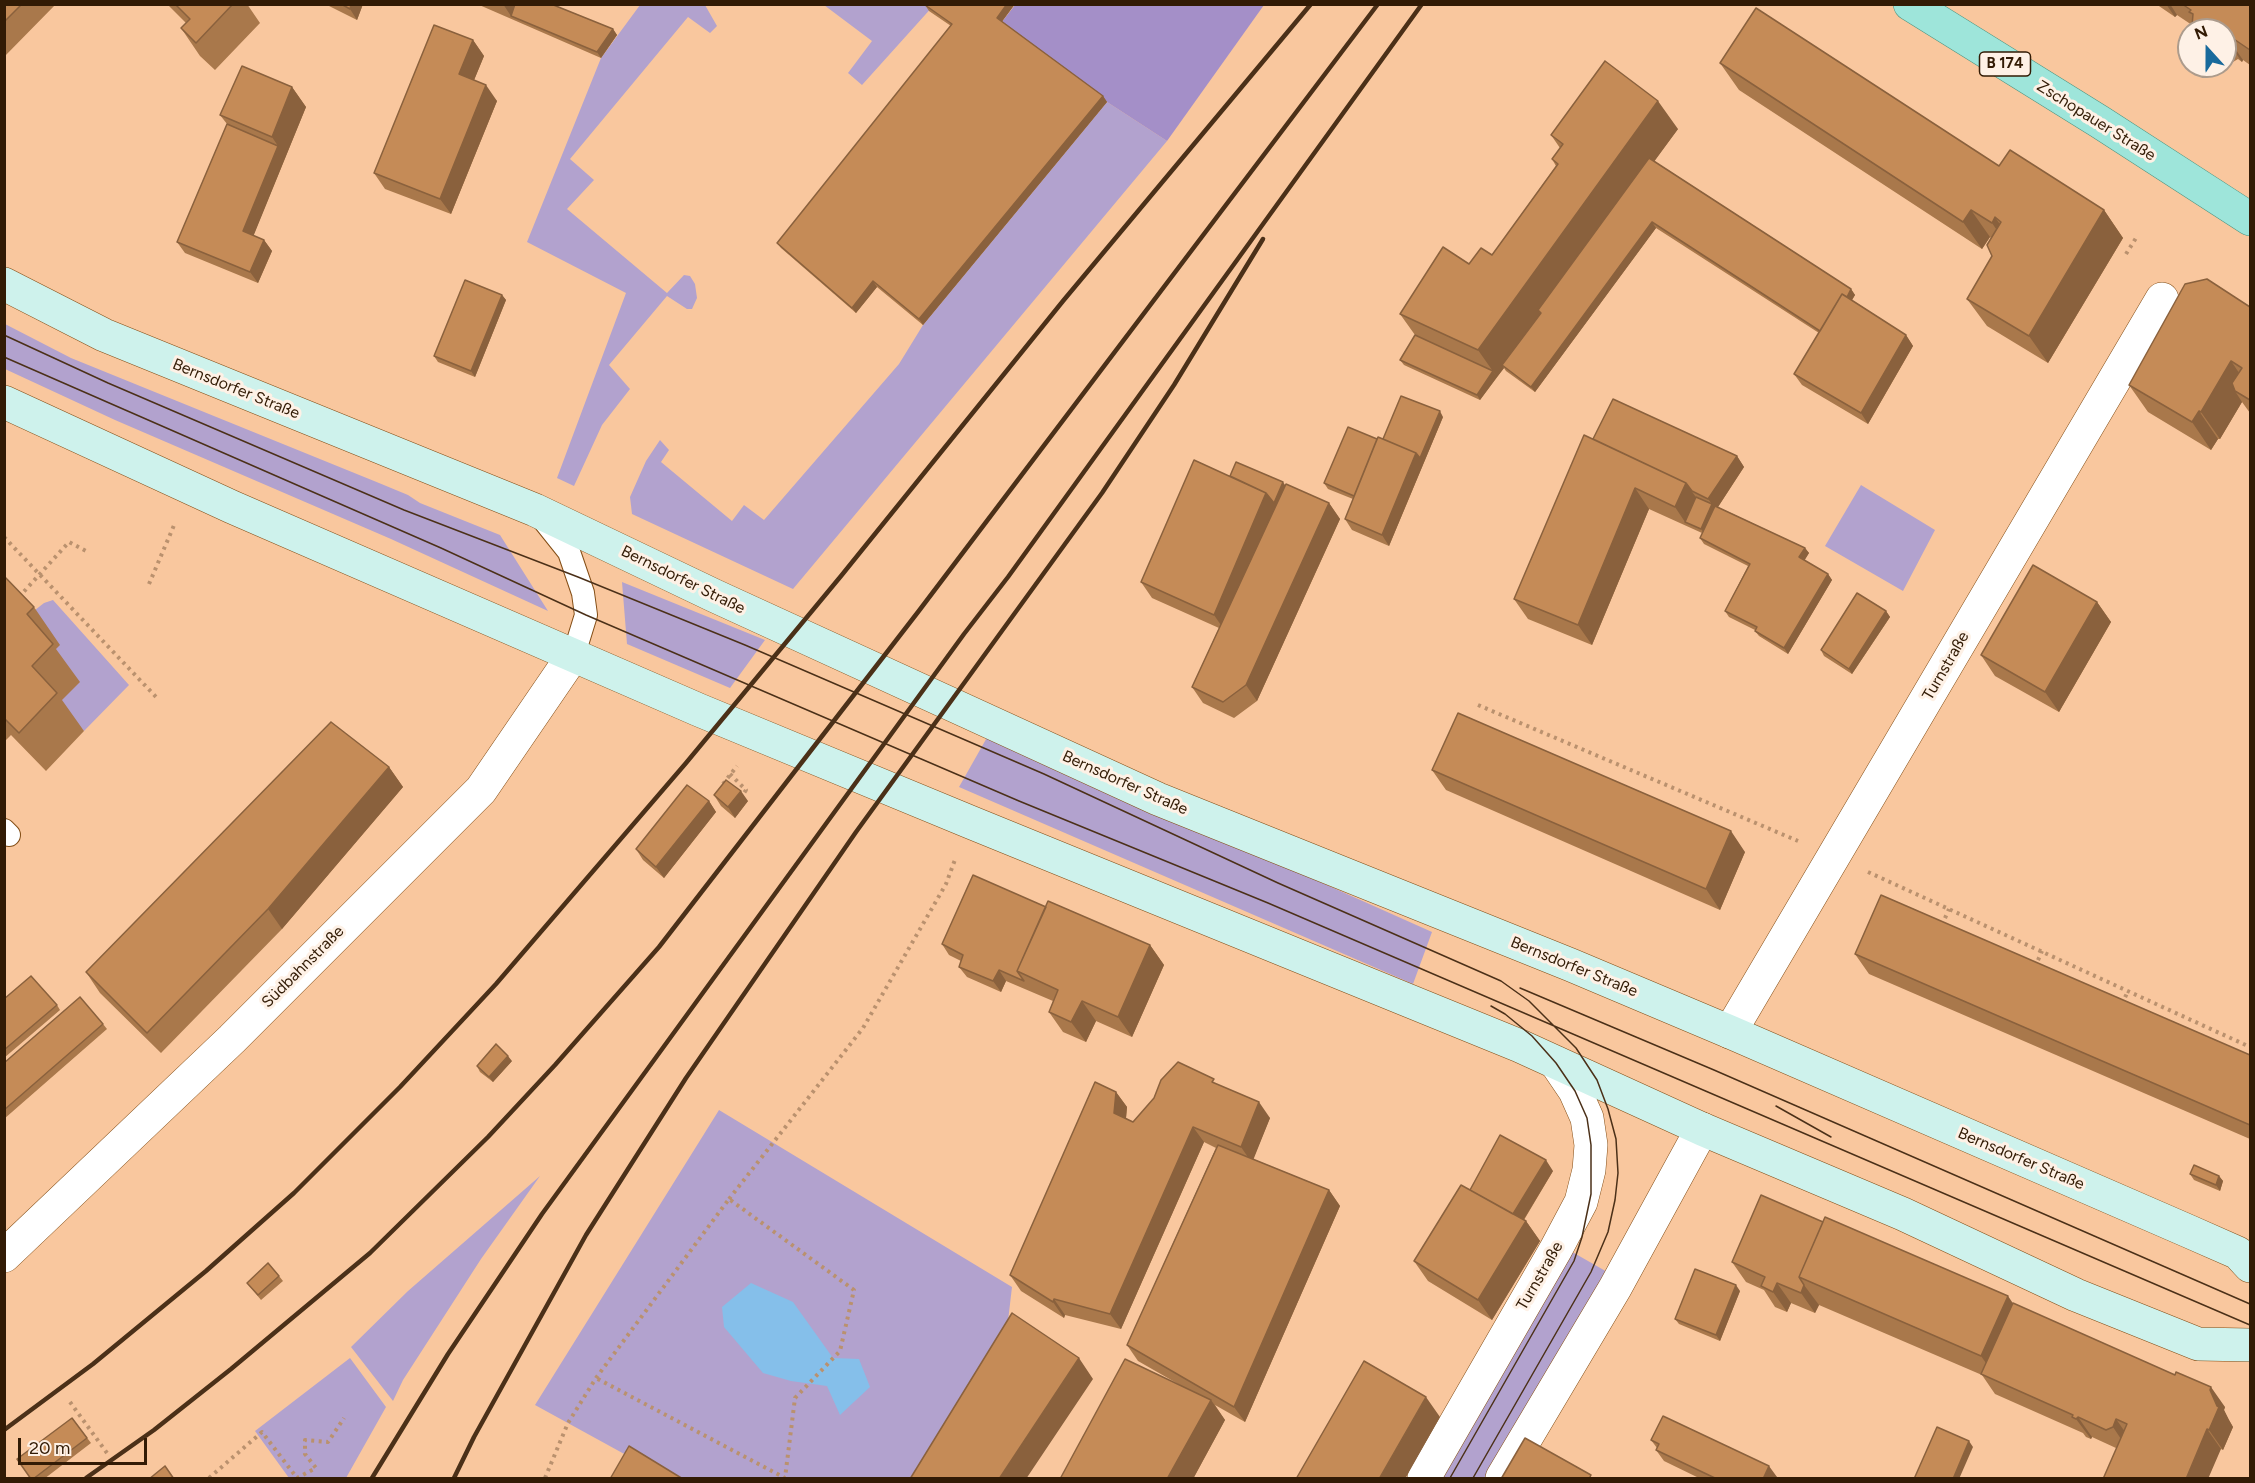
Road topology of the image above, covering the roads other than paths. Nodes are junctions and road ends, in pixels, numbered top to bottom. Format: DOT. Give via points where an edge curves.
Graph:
graph roads {
  1 [pos="1910,4"];
  2 [pos="2250,219"];
  3 [pos="4,284"];
  4 [pos="2162,299"];
  5 [pos="4,402"];
  6 [pos="535,510"];
  7 [pos="574,654"];
  8 [pos="1730,1032"];
  9 [pos="1556,1062"];
  10 [pos="1702,1129"];
  11 [pos="4,1256"];
  12 [pos="2250,1266"];
  13 [pos="2250,1345"];
  14 [pos="1424,1479"];
  15 [pos="1502,1479"];
  1 -- 2 [label="main road, Zschopauer Straße / B 174"];
  3 -- 6 [label="street, Bernsdorfer Straße" via="104,335"];
  4 -- 8 [label="street, Turnstraße"];
  5 -- 7 [label="street" via="232,507"];
  6 -- 7 [label="lane" via="569,552 583,593 586,615"];
  6 -- 8 [label="street, Bernsdorfer Straße" via="1158,799"];
  7 -- 9 [label="street" via="699,710"];
  7 -- 11 [label="street, Südbahnstraße" via="481,790 232,1039"];
  8 -- 12 [label="street, Bernsdorfer Straße" via="2188,1230 2238,1253"];
  9 -- 10 [label="street"];
  9 -- 14 [label="street, Turnstraße" via="1587,1118 1591,1145 1581,1202"];
  10 -- 13 [label="street" via="1903,1214 2076,1295 2198,1344"];
  10 -- 15 [label="street"];
}
